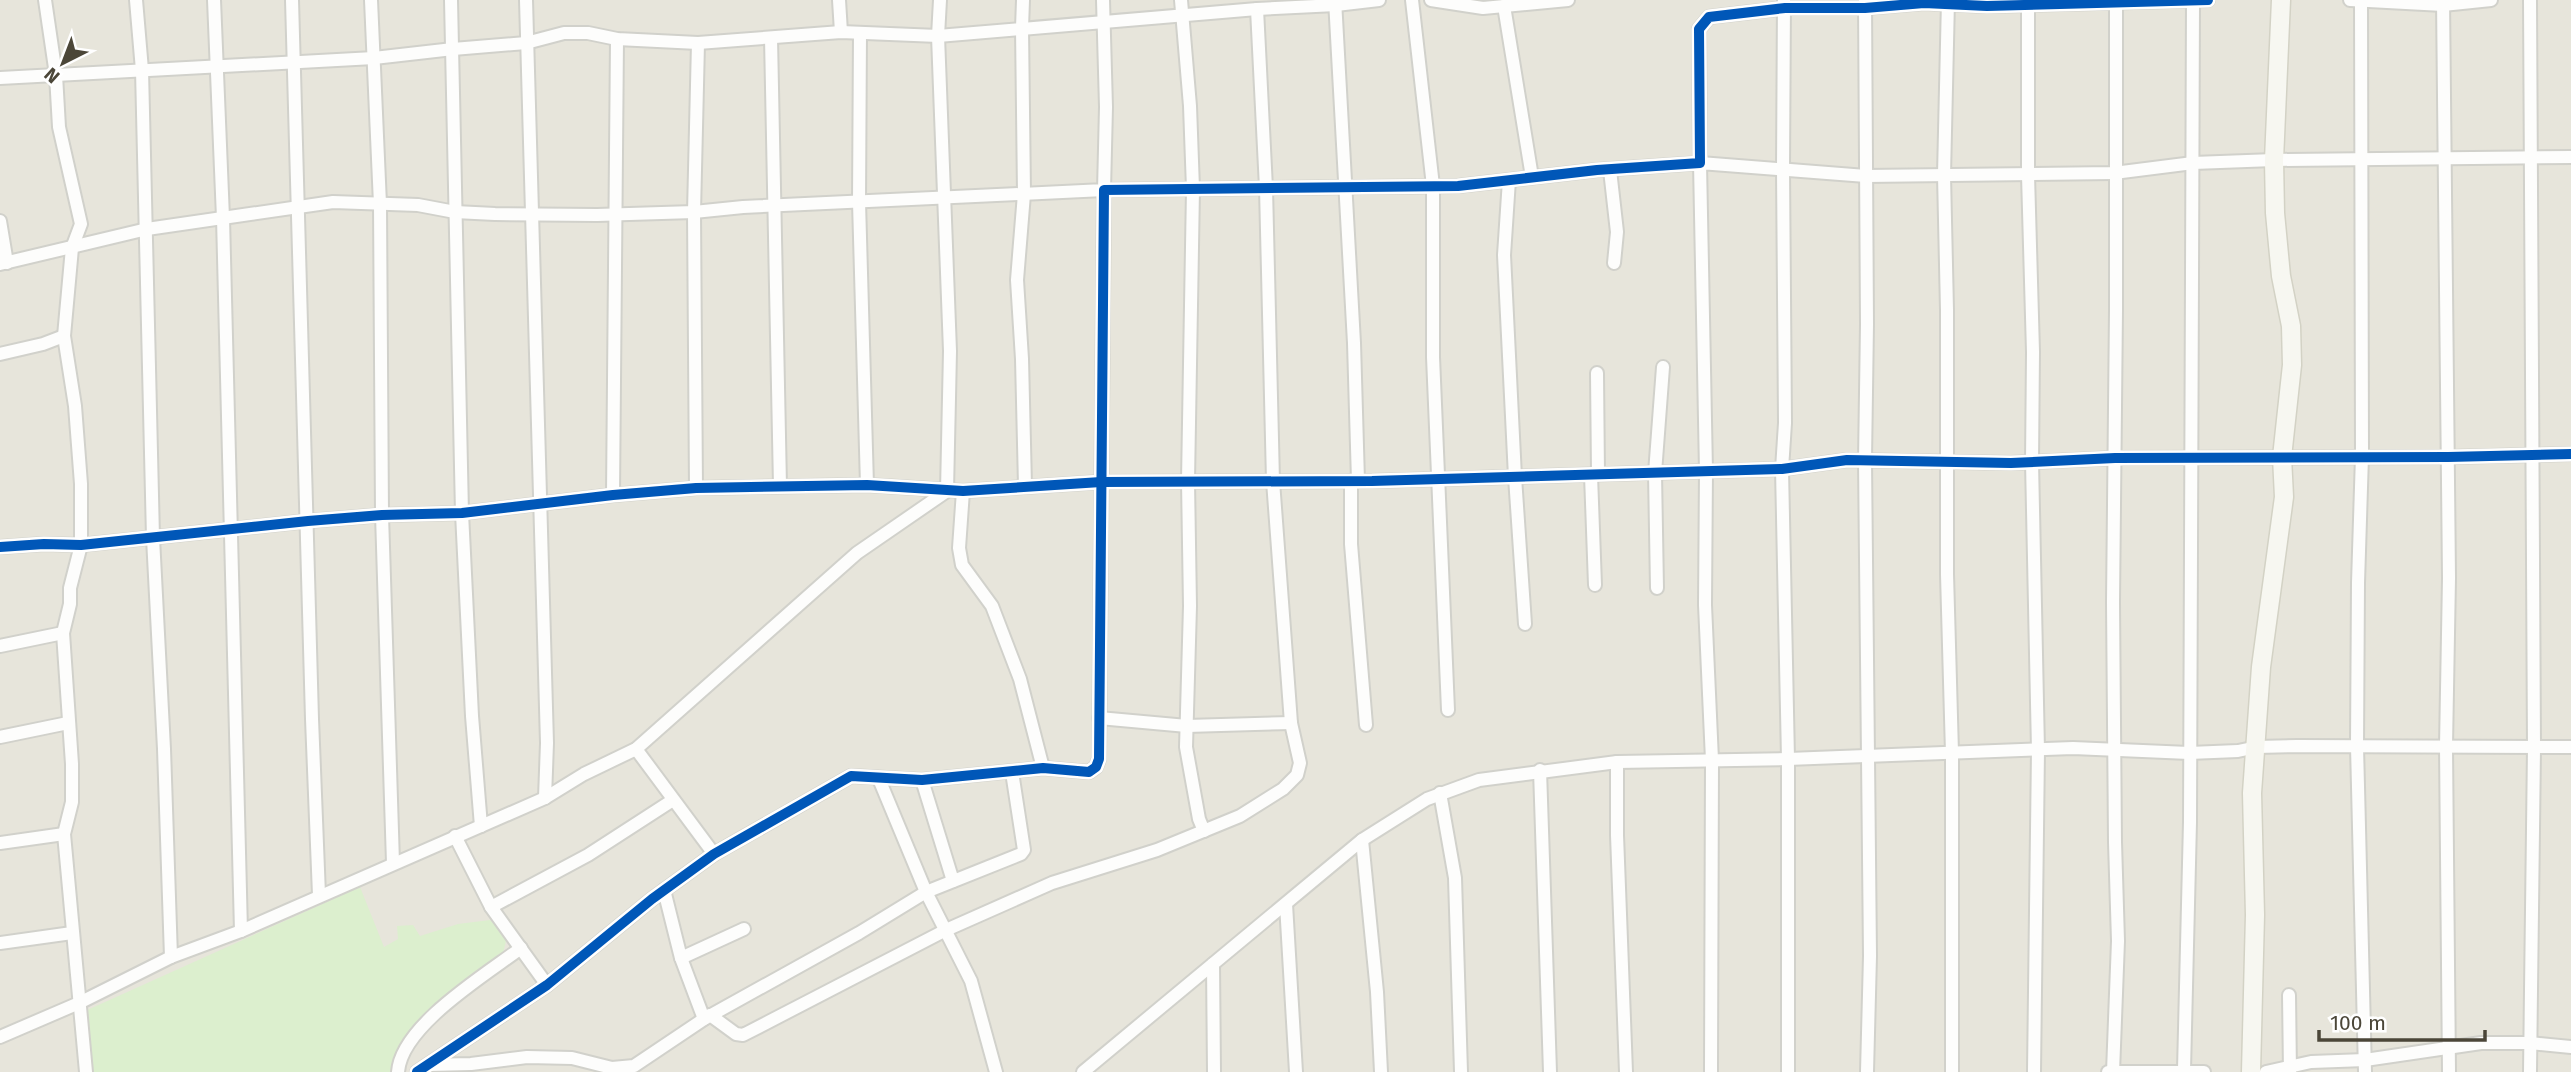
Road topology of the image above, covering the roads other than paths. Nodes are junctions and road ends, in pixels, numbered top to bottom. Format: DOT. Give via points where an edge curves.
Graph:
graph roads {
  1 [pos="45,0"];
  2 [pos="136,0"];
  3 [pos="214,0"];
  4 [pos="292,0"];
  5 [pos="371,0"];
  6 [pos="451,0"];
  7 [pos="526,0"];
  8 [pos="839,0"];
  9 [pos="940,0"];
  10 [pos="1023,0"];
  11 [pos="1103,0"];
  12 [pos="1181,0"];
  13 [pos="1379,0"];
  14 [pos="1412,0"];
  15 [pos="1432,0"];
  16 [pos="1567,0"];
  17 [pos="2193,0"];
  18 [pos="2208,0"];
  19 [pos="2281,0"];
  20 [pos="2357,0"];
  21 [pos="2491,0"];
  22 [pos="2530,0"];
  23 [pos="2116,1"];
  24 [pos="1948,2"];
  25 [pos="2028,2"];
  26 [pos="1335,3"];
  27 [pos="2443,3"];
  28 [pos="1784,4"];
  29 [pos="1865,4"];
  30 [pos="1504,6"];
  31 [pos="1257,9"];
  32 [pos="1182,15"];
  33 [pos="1105,22"];
  34 [pos="1021,28"];
  35 [pos="841,32"];
  36 [pos="860,33"];
  37 [pos="938,36"];
  38 [pos="617,38"];
  39 [pos="771,38"];
  40 [pos="526,43"];
  41 [pos="698,43"];
  42 [pos="453,48"];
  43 [pos="374,58"];
  44 [pos="295,62"];
  45 [pos="218,68"];
  46 [pos="142,69"];
  47 [pos="56,75"];
  48 [pos="0,78"];
  49 [pos="2530,157"];
  50 [pos="2571,157"];
  51 [pos="2274,160"];
  52 [pos="2444,160"];
  53 [pos="2362,161"];
  54 [pos="1700,163"];
  55 [pos="2193,163"];
  56 [pos="1783,169"];
  57 [pos="1610,170"];
  58 [pos="2114,173"];
  59 [pos="2028,174"];
  60 [pos="1944,175"];
  61 [pos="1866,176"];
  62 [pos="1532,177"];
  63 [pos="1509,180"];
  64 [pos="1433,186"];
  65 [pos="1344,187"];
  66 [pos="1265,188"];
  67 [pos="1193,189"];
  68 [pos="1104,190"];
  69 [pos="1024,194"];
  70 [pos="943,198"];
  71 [pos="859,202"];
  72 [pos="380,204"];
  73 [pos="297,206"];
  74 [pos="773,206"];
  75 [pos="455,212"];
  76 [pos="694,212"];
  77 [pos="533,214"];
  78 [pos="614,214"];
  79 [pos="223,218"];
  80 [pos="0,221"];
  81 [pos="147,229"];
  82 [pos="72,248"];
  83 [pos="3,263"];
  84 [pos="1614,263"];
  85 [pos="64,336"];
  86 [pos="0,354"];
  87 [pos="1663,367"];
  88 [pos="1597,373"];
  89 [pos="2531,454"];
  90 [pos="2571,454"];
  91 [pos="2362,456"];
  92 [pos="2282,457"];
  93 [pos="2448,457"];
  94 [pos="2115,458"];
  95 [pos="2192,458"];
  96 [pos="1865,460"];
  97 [pos="2032,462"];
  98 [pos="1948,463"];
  99 [pos="1782,469"];
  100 [pos="1706,471"];
  101 [pos="1656,473"];
  102 [pos="1594,475"];
  103 [pos="1515,477"];
  104 [pos="1438,479"];
  105 [pos="1188,481"];
  106 [pos="1273,481"];
  107 [pos="1355,481"];
  108 [pos="1101,482"];
  109 [pos="867,485"];
  110 [pos="780,486"];
  111 [pos="1025,486"];
  112 [pos="696,488"];
  113 [pos="947,491"];
  114 [pos="962,491"];
  115 [pos="613,495"];
  116 [pos="538,503"];
  117 [pos="462,513"];
  118 [pos="382,515"];
  119 [pos="308,521"];
  120 [pos="232,528"];
  121 [pos="153,538"];
  122 [pos="81,545"];
  123 [pos="0,547"];
  124 [pos="1595,585"];
  125 [pos="1657,588"];
  126 [pos="1525,624"];
  127 [pos="63,633"];
  128 [pos="0,646"];
  129 [pos="1448,710"];
  130 [pos="1099,718"];
  131 [pos="68,723"];
  132 [pos="1291,723"];
  133 [pos="1366,725"];
  134 [pos="1187,726"];
  135 [pos="0,737"];
  136 [pos="2357,746"];
  137 [pos="2446,746"];
  138 [pos="2257,747"];
  139 [pos="2571,747"];
  140 [pos="2534,748"];
  141 [pos="636,749"];
  142 [pos="2038,750"];
  143 [pos="2114,750"];
  144 [pos="1952,753"];
  145 [pos="2189,753"];
  146 [pos="1868,755"];
  147 [pos="1788,759"];
  148 [pos="1712,760"];
  149 [pos="1617,762"];
  150 [pos="1043,768"];
  151 [pos="1540,770"];
  152 [pos="1012,772"];
  153 [pos="879,779"];
  154 [pos="922,780"];
  155 [pos="1440,793"];
  156 [pos="545,798"];
  157 [pos="673,800"];
  158 [pos="481,826"];
  159 [pos="1204,831"];
  160 [pos="64,834"];
  161 [pos="455,836"];
  162 [pos="1362,840"];
  163 [pos="0,843"];
  164 [pos="714,854"];
  165 [pos="393,863"];
  166 [pos="953,881"];
  167 [pos="664,890"];
  168 [pos="926,892"];
  169 [pos="319,895"];
  170 [pos="1286,904"];
  171 [pos="491,907"];
  172 [pos="744,929"];
  173 [pos="946,930"];
  174 [pos="241,931"];
  175 [pos="72,933"];
  176 [pos="0,943"];
  177 [pos="521,948"];
  178 [pos="170,957"];
  179 [pos="681,958"];
  180 [pos="1213,964"];
  181 [pos="547,985"];
  182 [pos="2289,995"];
  183 [pos="79,1003"];
  184 [pos="707,1017"];
  185 [pos="0,1037"];
  186 [pos="2530,1043"];
  187 [pos="2449,1046"];
  188 [pos="2571,1047"];
  189 [pos="2365,1066"];
  190 [pos="422,1068"];
  191 [pos="2183,1070"];
  192 [pos="2290,1070"];
  193 [pos="86,1072"];
  194 [pos="398,1072"];
  195 [pos="996,1072"];
  196 [pos="1083,1072"];
  197 [pos="1214,1072"];
  198 [pos="1296,1072"];
  199 [pos="1381,1072"];
  200 [pos="1461,1072"];
  201 [pos="1550,1072"];
  202 [pos="1626,1072"];
  203 [pos="1712,1072"];
  204 [pos="1788,1072"];
  205 [pos="1867,1072"];
  206 [pos="1952,1072"];
  207 [pos="2034,1072"];
  208 [pos="2108,1072"];
  209 [pos="2113,1072"];
  210 [pos="2204,1072"];
  211 [pos="2251,1072"];
  212 [pos="2266,1072"];
  213 [pos="2449,1072"];
  214 [pos="2530,1072"];
  1 -- 47 [label="street"];
  2 -- 46 [label="street"];
  3 -- 45 [label="street"];
  4 -- 44 [label="street"];
  5 -- 43 [label="street"];
  6 -- 42 [label="street"];
  7 -- 40 [label="street"];
  8 -- 35 [label="street"];
  9 -- 37 [label="street"];
  10 -- 34 [label="street"];
  11 -- 33 [label="street"];
  12 -- 32 [label="street"];
  13 -- 26 [label="street"];
  14 -- 64 [label="street"];
  15 -- 30 [label="street" via="1469,7"];
  16 -- 30 [label="street"];
  17 -- 18 [label="street"];
  17 -- 23 [label="street"];
  17 -- 55 [label="street"];
  19 -- 51 [label="street"];
  20 -- 27 [label="street"];
  20 -- 53 [label="street"];
  21 -- 27 [label="street"];
  22 -- 49 [label="street"];
  23 -- 25 [label="street"];
  23 -- 58 [label="street"];
  24 -- 25 [label="street"];
  24 -- 29 [label="street"];
  24 -- 60 [label="street"];
  25 -- 59 [label="street"];
  26 -- 31 [label="street"];
  26 -- 65 [label="street"];
  27 -- 52 [label="street"];
  28 -- 29 [label="street"];
  28 -- 54 [label="street" via="1718,15 1704,21 1699,30"];
  28 -- 56 [label="street"];
  29 -- 61 [label="street"];
  30 -- 62 [label="street"];
  31 -- 32 [label="street"];
  31 -- 66 [label="street"];
  32 -- 33 [label="street"];
  32 -- 67 [label="street"];
  33 -- 34 [label="street"];
  33 -- 68 [label="street"];
  34 -- 37 [label="street"];
  34 -- 69 [label="street"];
  35 -- 36 [label="street"];
  35 -- 39 [label="street"];
  36 -- 37 [label="street"];
  36 -- 71 [label="street"];
  37 -- 70 [label="street"];
  38 -- 40 [label="street" via="564,33"];
  38 -- 41 [label="street"];
  38 -- 78 [label="street"];
  39 -- 41 [label="street"];
  39 -- 74 [label="street"];
  40 -- 42 [label="street"];
  40 -- 77 [label="street"];
  41 -- 76 [label="street"];
  42 -- 43 [label="street"];
  42 -- 75 [label="street"];
  43 -- 44 [label="street"];
  43 -- 72 [label="street"];
  44 -- 45 [label="street"];
  44 -- 73 [label="street"];
  45 -- 46 [label="street"];
  45 -- 79 [label="street"];
  46 -- 47 [label="street"];
  46 -- 81 [label="street"];
  47 -- 48 [label="street"];
  47 -- 82 [label="street" via="60,127 81,224"];
  49 -- 50 [label="street"];
  49 -- 52 [label="street"];
  49 -- 89 [label="street"];
  51 -- 53 [label="street"];
  51 -- 55 [label="street"];
  51 -- 92 [label="street" via="2281,275 2291,326 2292,365"];
  52 -- 53 [label="street"];
  52 -- 93 [label="street"];
  53 -- 91 [label="street"];
  54 -- 56 [label="street"];
  54 -- 57 [label="street"];
  54 -- 100 [label="street"];
  55 -- 58 [label="street"];
  55 -- 95 [label="street"];
  56 -- 61 [label="street"];
  56 -- 99 [label="street"];
  57 -- 62 [label="street"];
  57 -- 84 [label="street" via="1617,232"];
  58 -- 59 [label="street"];
  58 -- 94 [label="street"];
  59 -- 60 [label="street"];
  59 -- 97 [label="street"];
  60 -- 61 [label="street"];
  60 -- 98 [label="street"];
  61 -- 96 [label="street"];
  62 -- 63 [label="street"];
  63 -- 64 [label="street"];
  63 -- 103 [label="street" via="1504,255"];
  64 -- 65 [label="street"];
  64 -- 104 [label="street"];
  65 -- 66 [label="street"];
  65 -- 107 [label="street" via="1354,342"];
  66 -- 67 [label="street"];
  66 -- 106 [label="street"];
  67 -- 68 [label="street"];
  67 -- 105 [label="street"];
  68 -- 69 [label="street"];
  68 -- 108 [label="street"];
  69 -- 70 [label="street"];
  69 -- 111 [label="street" via="1017,280"];
  70 -- 71 [label="street"];
  70 -- 113 [label="street" via="950,351"];
  71 -- 74 [label="street"];
  71 -- 109 [label="street"];
  72 -- 73 [label="street"];
  72 -- 75 [label="street"];
  72 -- 118 [label="street"];
  73 -- 79 [label="street"];
  73 -- 119 [label="street"];
  74 -- 76 [label="street"];
  74 -- 110 [label="street"];
  75 -- 77 [label="street"];
  75 -- 117 [label="street"];
  76 -- 78 [label="street"];
  76 -- 112 [label="street"];
  77 -- 78 [label="street"];
  77 -- 116 [label="street"];
  78 -- 115 [label="street"];
  79 -- 81 [label="street"];
  79 -- 120 [label="street"];
  80 -- 83 [label="street"];
  81 -- 82 [label="street"];
  81 -- 121 [label="street"];
  82 -- 83 [label="street"];
  82 -- 85 [label="street"];
  85 -- 86 [label="street"];
  85 -- 122 [label="street" via="82,484"];
  87 -- 101 [label="street"];
  88 -- 102 [label="street"];
  89 -- 90 [label="street"];
  89 -- 93 [label="street"];
  89 -- 140 [label="street"];
  91 -- 92 [label="street"];
  91 -- 93 [label="street"];
  91 -- 136 [label="street"];
  92 -- 95 [label="street"];
  92 -- 138 [label="street" via="2284,497 2263,655"];
  93 -- 137 [label="street"];
  94 -- 95 [label="street"];
  94 -- 97 [label="street"];
  94 -- 143 [label="street"];
  95 -- 145 [label="street"];
  96 -- 98 [label="street"];
  96 -- 99 [label="street"];
  96 -- 146 [label="street"];
  97 -- 98 [label="street"];
  97 -- 142 [label="street"];
  98 -- 144 [label="street"];
  99 -- 100 [label="street"];
  99 -- 147 [label="street"];
  100 -- 101 [label="street"];
  100 -- 148 [label="street" via="1705,605"];
  101 -- 102 [label="street"];
  101 -- 125 [label="street"];
  102 -- 103 [label="street"];
  102 -- 124 [label="street"];
  103 -- 104 [label="street"];
  103 -- 126 [label="street"];
  104 -- 107 [label="street"];
  104 -- 129 [label="street"];
  105 -- 106 [label="street"];
  105 -- 108 [label="street"];
  105 -- 134 [label="street"];
  106 -- 107 [label="street"];
  106 -- 132 [label="street"];
  107 -- 133 [label="street" via="1350,544"];
  108 -- 111 [label="street"];
  108 -- 130 [label="street"];
  109 -- 110 [label="street"];
  109 -- 113 [label="street"];
  110 -- 112 [label="street"];
  111 -- 114 [label="street"];
  112 -- 115 [label="street"];
  113 -- 114 [label="street"];
  113 -- 141 [label="street" via="857,553"];
  114 -- 150 [label="street" via="962,565 992,606 1020,679"];
  115 -- 116 [label="street"];
  116 -- 117 [label="street"];
  116 -- 156 [label="street"];
  117 -- 118 [label="street"];
  117 -- 158 [label="street"];
  118 -- 119 [label="street"];
  118 -- 165 [label="street"];
  119 -- 120 [label="street"];
  119 -- 169 [label="street"];
  120 -- 121 [label="street"];
  120 -- 174 [label="street"];
  121 -- 122 [label="street"];
  121 -- 178 [label="street"];
  122 -- 123 [label="street"];
  122 -- 127 [label="street"];
  127 -- 128 [label="street"];
  127 -- 131 [label="street"];
  130 -- 134 [label="street"];
  130 -- 150 [label="street" via="1100,759 1096,767 1089,772"];
  131 -- 135 [label="street"];
  131 -- 160 [label="street" via="72,802"];
  132 -- 134 [label="street"];
  132 -- 159 [label="street" via="1300,763 1297,775 1240,816"];
  134 -- 159 [label="street" via="1192,786"];
  136 -- 137 [label="street"];
  136 -- 138 [label="street"];
  136 -- 189 [label="street"];
  137 -- 140 [label="street"];
  137 -- 187 [label="street"];
  138 -- 145 [label="street"];
  138 -- 211 [label="street" via="2252,793"];
  139 -- 140 [label="street"];
  140 -- 186 [label="street"];
  141 -- 156 [label="street"];
  141 -- 157 [label="street"];
  142 -- 143 [label="street"];
  142 -- 144 [label="street"];
  142 -- 207 [label="street"];
  143 -- 145 [label="street"];
  143 -- 209 [label="street" via="2118,941"];
  144 -- 146 [label="street"];
  144 -- 206 [label="street"];
  145 -- 191 [label="street"];
  146 -- 147 [label="street"];
  146 -- 205 [label="street"];
  147 -- 148 [label="street"];
  147 -- 204 [label="street"];
  148 -- 149 [label="street"];
  148 -- 203 [label="street"];
  149 -- 151 [label="street"];
  149 -- 202 [label="street"];
  150 -- 152 [label="street"];
  151 -- 155 [label="street" via="1479,780"];
  151 -- 201 [label="street"];
  152 -- 154 [label="street"];
  152 -- 166 [label="street" via="1024,850"];
  153 -- 154 [label="street"];
  153 -- 164 [label="street" via="851,776"];
  153 -- 168 [label="street"];
  154 -- 166 [label="street"];
  155 -- 162 [label="street"];
  155 -- 200 [label="street" via="1455,878"];
  156 -- 158 [label="street"];
  157 -- 164 [label="street"];
  157 -- 171 [label="street" via="588,855"];
  158 -- 161 [label="street"];
  159 -- 173 [label="street" via="1052,883"];
  160 -- 163 [label="street"];
  160 -- 175 [label="street"];
  161 -- 165 [label="street"];
  161 -- 171 [label="street"];
  162 -- 170 [label="street"];
  162 -- 199 [label="street"];
  164 -- 167 [label="street"];
  165 -- 169 [label="street"];
  166 -- 168 [label="street"];
  167 -- 179 [label="street"];
  167 -- 181 [label="street"];
  168 -- 173 [label="street"];
  168 -- 184 [label="street"];
  169 -- 174 [label="street"];
  170 -- 180 [label="street"];
  170 -- 198 [label="street"];
  171 -- 177 [label="street"];
  172 -- 179 [label="street"];
  173 -- 184 [label="street" via="744,1035"];
  173 -- 195 [label="street" via="971,981"];
  174 -- 178 [label="street"];
  175 -- 176 [label="street"];
  175 -- 183 [label="street"];
  177 -- 181 [label="street"];
  177 -- 194 [label="street" via="425,1022 405,1046"];
  178 -- 183 [label="street"];
  179 -- 184 [label="street"];
  180 -- 196 [label="street"];
  180 -- 197 [label="street"];
  181 -- 190 [label="street"];
  182 -- 192 [label="street"];
  183 -- 185 [label="street"];
  183 -- 193 [label="street"];
  184 -- 190 [label="street" via="634,1066 612,1068 572,1058 527,1057"];
  186 -- 187 [label="street"];
  186 -- 188 [label="street"];
  186 -- 214 [label="street"];
  187 -- 189 [label="street"];
  187 -- 213 [label="street"];
  189 -- 192 [label="street" via="2311,1062"];
  191 -- 209 [label="street"];
  191 -- 210 [label="street"];
  192 -- 212 [label="street"];
  208 -- 209 [label="street"];
}
